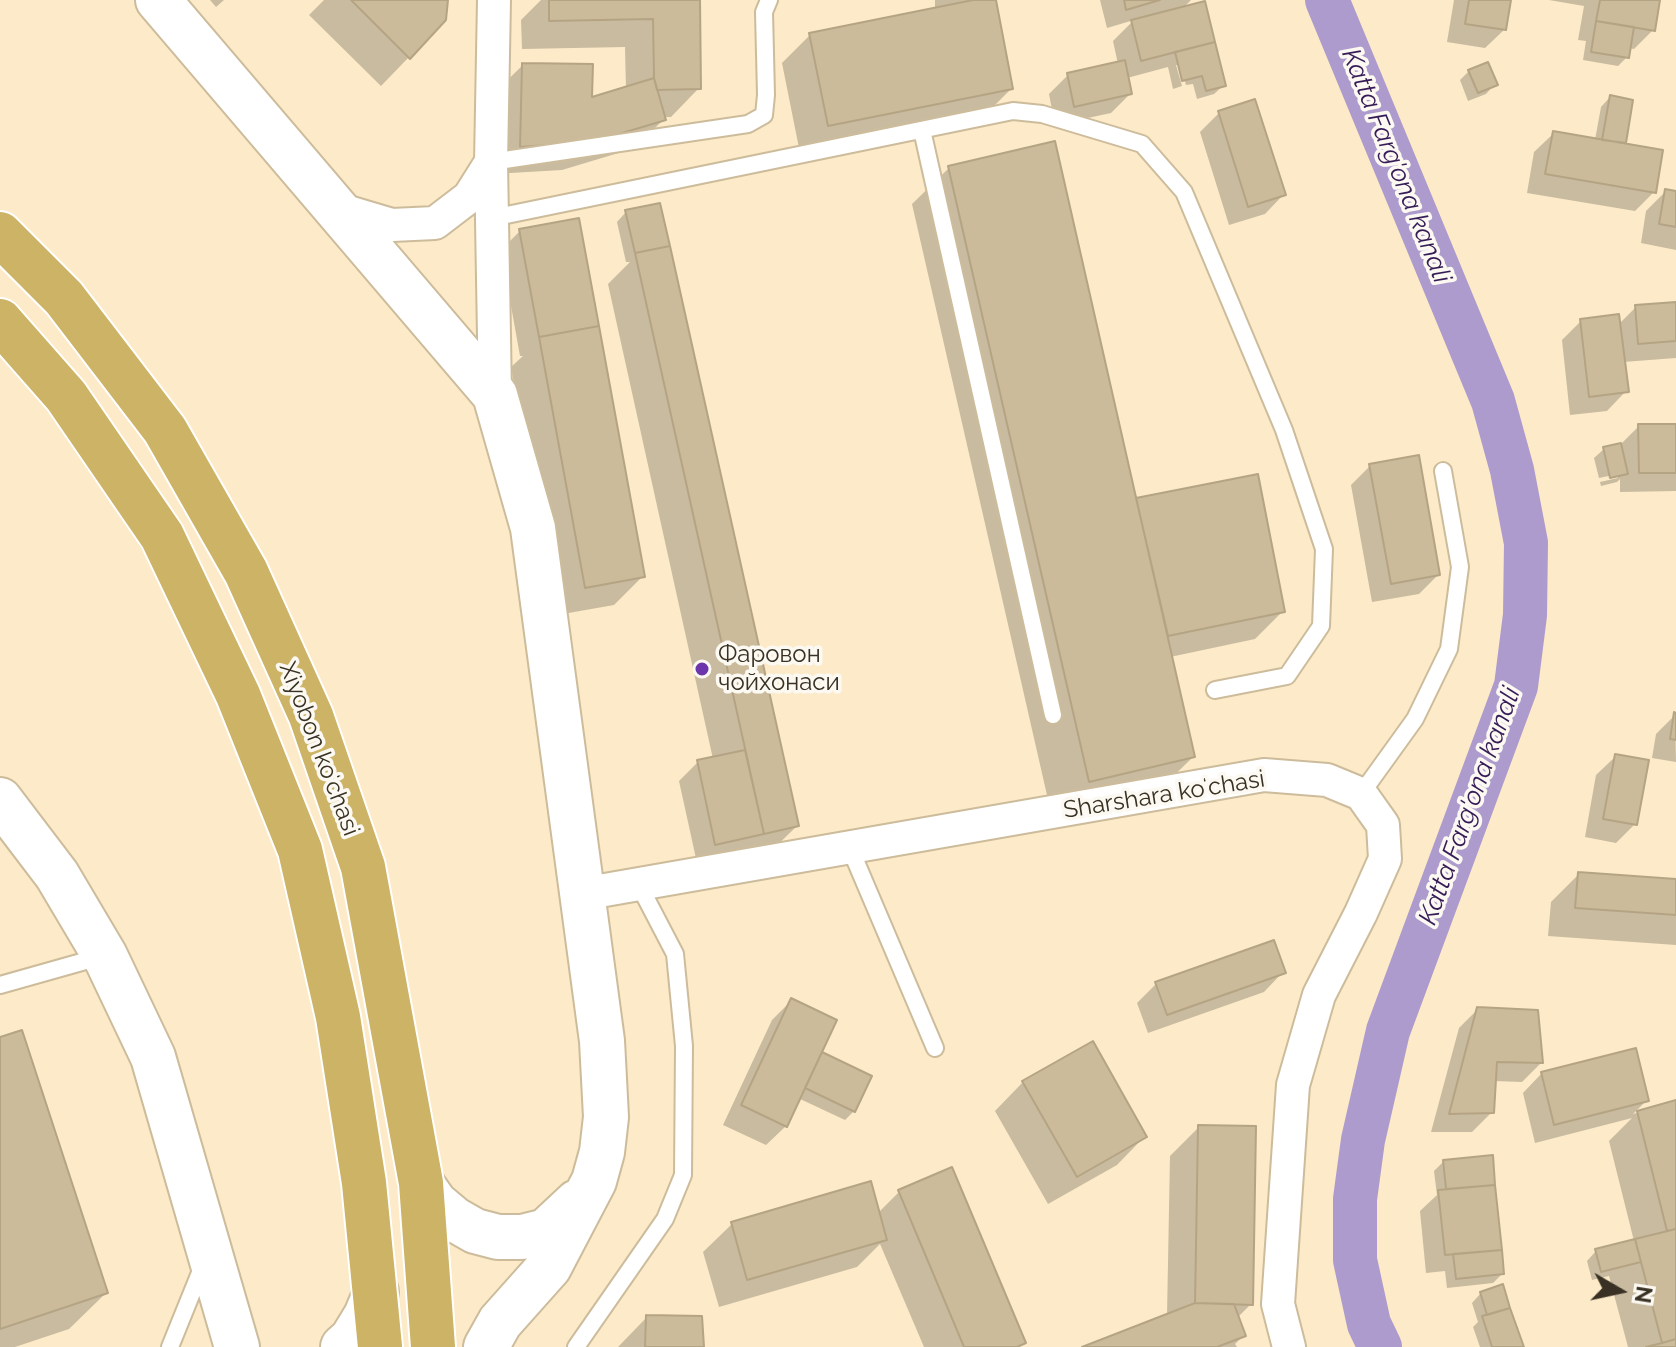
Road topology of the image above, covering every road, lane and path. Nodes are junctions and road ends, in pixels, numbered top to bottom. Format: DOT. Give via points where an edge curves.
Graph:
graph roads {
  1 [pos="158,0"];
  2 [pos="494,0"];
  3 [pos="769,0"];
  4 [pos="922,130"];
  5 [pos="491,162"];
  6 [pos="335,208"];
  7 [pos="492,218"];
  8 [pos="0,234"];
  9 [pos="0,321"];
  10 [pos="495,395"];
  11 [pos="1443,471"];
  12 [pos="1215,690"];
  13 [pos="1053,715"];
  14 [pos="1361,794"];
  15 [pos="0,800"];
  16 [pos="850,848"];
  17 [pos="639,885"];
  18 [pos="582,894"];
  19 [pos="105,956"];
  20 [pos="0,985"];
  21 [pos="935,1048"];
  22 [pos="594,1181"];
  23 [pos="421,1183"];
  24 [pos="210,1251"];
  25 [pos="376,1292"];
  26 [pos="238,1345"];
  27 [pos="168,1346"];
  28 [pos="343,1347"];
  29 [pos="380,1347"];
  30 [pos="433,1347"];
  31 [pos="486,1347"];
  32 [pos="576,1347"];
  33 [pos="1289,1347"];
  1 -- 6 [label="main road"];
  2 -- 5 [label="street"];
  3 -- 5 [label="lane" via="764,12 764,115 748,124"];
  4 -- 7 [label="lane"];
  4 -- 12 [label="lane" via="1013,111 1042,114 1142,144 1184,192 1284,430 1324,549 1321,626 1287,676"];
  4 -- 13 [label="lane"];
  5 -- 6 [label="street" via="469,197 435,223 392,225"];
  5 -- 7 [label="street"];
  6 -- 10 [label="main road"];
  7 -- 10 [label="street"];
  8 -- 23 [label="main road, Xiyobon koʻchasi" via="64,298 165,430 246,572 311,716 363,867"];
  9 -- 25 [label="main road" via="66,396 162,536 238,695 300,850 338,1017"];
  10 -- 18 [label="main road" via="533,528"];
  11 -- 14 [label="lane" via="1460,567 1449,649 1415,719"];
  14 -- 16 [label="street, Sharshara koʻchasi" via="1327,780 1264,775"];
  14 -- 33 [label="street" via="1383,825 1385,859 1319,995 1293,1085 1278,1304"];
  15 -- 19 [label="main road" via="57,875"];
  16 -- 17 [label="street, Sharshara koʻchasi"];
  16 -- 21 [label="lane"];
  17 -- 18 [label="street, Sharshara koʻchasi"];
  17 -- 32 [label="lane" via="675,954 684,1046 683,1175 665,1219"];
  18 -- 22 [label="main road" via="602,1041 606,1117"];
  19 -- 20 [label="lane"];
  19 -- 24 [label="main road" via="153,1057"];
  22 -- 23 [label="main road" via="546,1231 522,1237 475,1231 435,1203"];
  22 -- 31 [label="main road" via="549,1267 500,1322"];
  23 -- 30 [label="main road, Xiyobon koʻchasi"];
  24 -- 26 [label="main road"];
  24 -- 27 [label="lane"];
  25 -- 28 [label="main road"];
  25 -- 29 [label="main road"];
}
